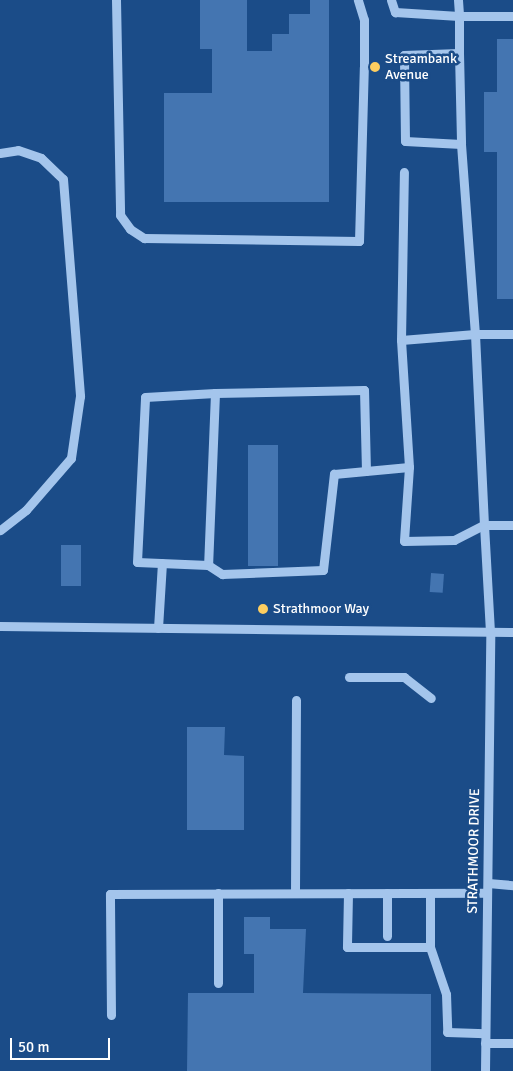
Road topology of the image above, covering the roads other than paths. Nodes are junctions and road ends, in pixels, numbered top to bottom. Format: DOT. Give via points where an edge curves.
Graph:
graph roads {
  1 [pos="116,0"];
  2 [pos="358,0"];
  3 [pos="391,0"];
  4 [pos="458,0"];
  5 [pos="459,16"];
  6 [pos="513,16"];
  7 [pos="460,53"];
  8 [pos="461,144"];
  9 [pos="0,153"];
  10 [pos="404,172"];
  11 [pos="474,334"];
  12 [pos="513,334"];
  13 [pos="401,340"];
  14 [pos="215,393"];
  15 [pos="408,467"];
  16 [pos="366,471"];
  17 [pos="484,525"];
  18 [pos="513,525"];
  19 [pos="0,530"];
  20 [pos="162,563"];
  21 [pos="208,565"];
  22 [pos="0,626"];
  23 [pos="158,628"];
  24 [pos="490,632"];
  25 [pos="513,632"];
  26 [pos="350,677"];
  27 [pos="431,698"];
  28 [pos="296,700"];
  29 [pos="513,885"];
  30 [pos="487,888"];
  31 [pos="348,893"];
  32 [pos="387,893"];
  33 [pos="430,893"];
  34 [pos="218,894"];
  35 [pos="295,894"];
  36 [pos="387,936"];
  37 [pos="430,948"];
  38 [pos="218,983"];
  39 [pos="111,1015"];
  40 [pos="485,1033"];
  41 [pos="485,1043"];
  42 [pos="513,1043"];
  43 [pos="485,1071"];
  1 -- 2 [label="street" via="120,215 130,229 144,238 359,241 364,20"];
  3 -- 5 [label="street" via="396,12"];
  4 -- 5 [label="street, STRATHMOOR DRIVE"];
  5 -- 6 [label="street"];
  5 -- 7 [label="street, STRATHMOOR DRIVE"];
  7 -- 8 [label="street, STRATHMOOR DRIVE"];
  7 -- 8 [label="street" via="404,55 405,141"];
  8 -- 11 [label="street, STRATHMOOR DRIVE"];
  9 -- 19 [label="street" via="18,150 41,158 63,179 80,396 72,458 26,510"];
  10 -- 13 [label="street"];
  11 -- 12 [label="street"];
  11 -- 13 [label="street"];
  11 -- 17 [label="street, STRATHMOOR DRIVE"];
  13 -- 15 [label="street"];
  14 -- 16 [label="street" via="364,390"];
  14 -- 20 [label="street" via="146,397 137,562"];
  14 -- 21 [label="street"];
  15 -- 16 [label="street"];
  15 -- 17 [label="street" via="404,541 454,540"];
  16 -- 21 [label="street" via="334,474 323,570 222,574"];
  17 -- 18 [label="street"];
  17 -- 24 [label="street, STRATHMOOR DRIVE"];
  20 -- 21 [label="street"];
  20 -- 23 [label="street"];
  22 -- 23 [label="street"];
  23 -- 24 [label="street"];
  24 -- 25 [label="street"];
  24 -- 30 [label="street, STRATHMOOR DRIVE"];
  26 -- 27 [label="street" via="404,677"];
  28 -- 35 [label="street"];
  29 -- 30 [label="street"];
  30 -- 33 [label="street"];
  30 -- 40 [label="street, STRATHMOOR DRIVE"];
  31 -- 32 [label="street"];
  31 -- 35 [label="street"];
  31 -- 37 [label="street" via="347,947"];
  32 -- 33 [label="street"];
  32 -- 36 [label="street"];
  33 -- 37 [label="street"];
  34 -- 35 [label="street"];
  34 -- 38 [label="street"];
  34 -- 39 [label="street" via="110,894"];
  37 -- 40 [label="street" via="446,994 448,1032"];
  40 -- 41 [label="street, STRATHMOOR DRIVE"];
  41 -- 42 [label="street"];
  41 -- 43 [label="street, STRATHMOOR DRIVE"];
}
